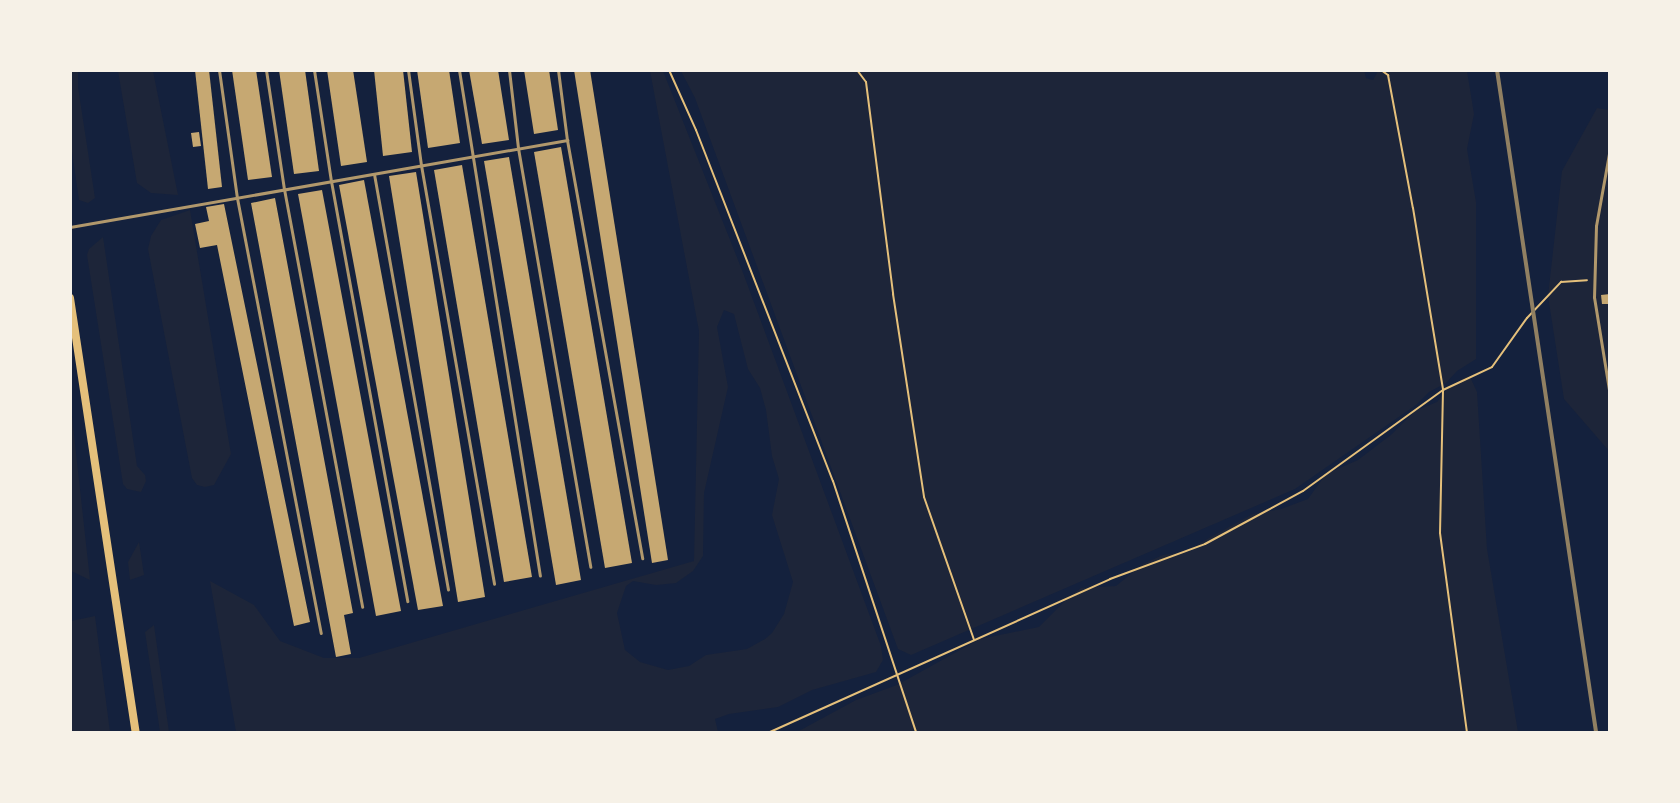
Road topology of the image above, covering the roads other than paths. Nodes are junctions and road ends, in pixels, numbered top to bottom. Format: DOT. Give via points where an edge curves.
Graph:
graph roads {
  1 [pos="219,70"];
  2 [pos="266,70"];
  3 [pos="314,70"];
  4 [pos="408,70"];
  5 [pos="459,70"];
  6 [pos="509,70"];
  7 [pos="558,70"];
  8 [pos="567,140"];
  9 [pos="518,148"];
  10 [pos="1610,148"];
  11 [pos="473,156"];
  12 [pos="421,165"];
  13 [pos="374,174"];
  14 [pos="331,181"];
  15 [pos="284,189"];
  16 [pos="237,198"];
  17 [pos="70,227"];
  18 [pos="70,298"];
  19 [pos="1610,396"];
  20 [pos="642,558"];
  21 [pos="590,567"];
  22 [pos="540,576"];
  23 [pos="494,584"];
  24 [pos="448,589"];
  25 [pos="407,601"];
  26 [pos="362,607"];
  27 [pos="321,633"];
  28 [pos="136,732"];
  1 -- 16 [label="lane"];
  2 -- 15 [label="lane"];
  3 -- 14 [label="lane"];
  4 -- 12 [label="lane"];
  5 -- 11 [label="lane"];
  6 -- 9 [label="lane"];
  7 -- 8 [label="lane"];
  8 -- 9 [label="lane"];
  8 -- 20 [label="lane"];
  9 -- 11 [label="lane"];
  9 -- 21 [label="lane"];
  10 -- 19 [label="lane" via="1596,226 1594,297"];
  11 -- 12 [label="lane"];
  11 -- 22 [label="lane"];
  12 -- 13 [label="lane"];
  12 -- 23 [label="lane"];
  13 -- 14 [label="lane"];
  13 -- 24 [label="lane"];
  14 -- 15 [label="lane"];
  14 -- 25 [label="lane"];
  15 -- 16 [label="lane"];
  15 -- 26 [label="lane"];
  16 -- 17 [label="lane"];
  16 -- 27 [label="lane"];
  18 -- 28 [label="main road"];
}
